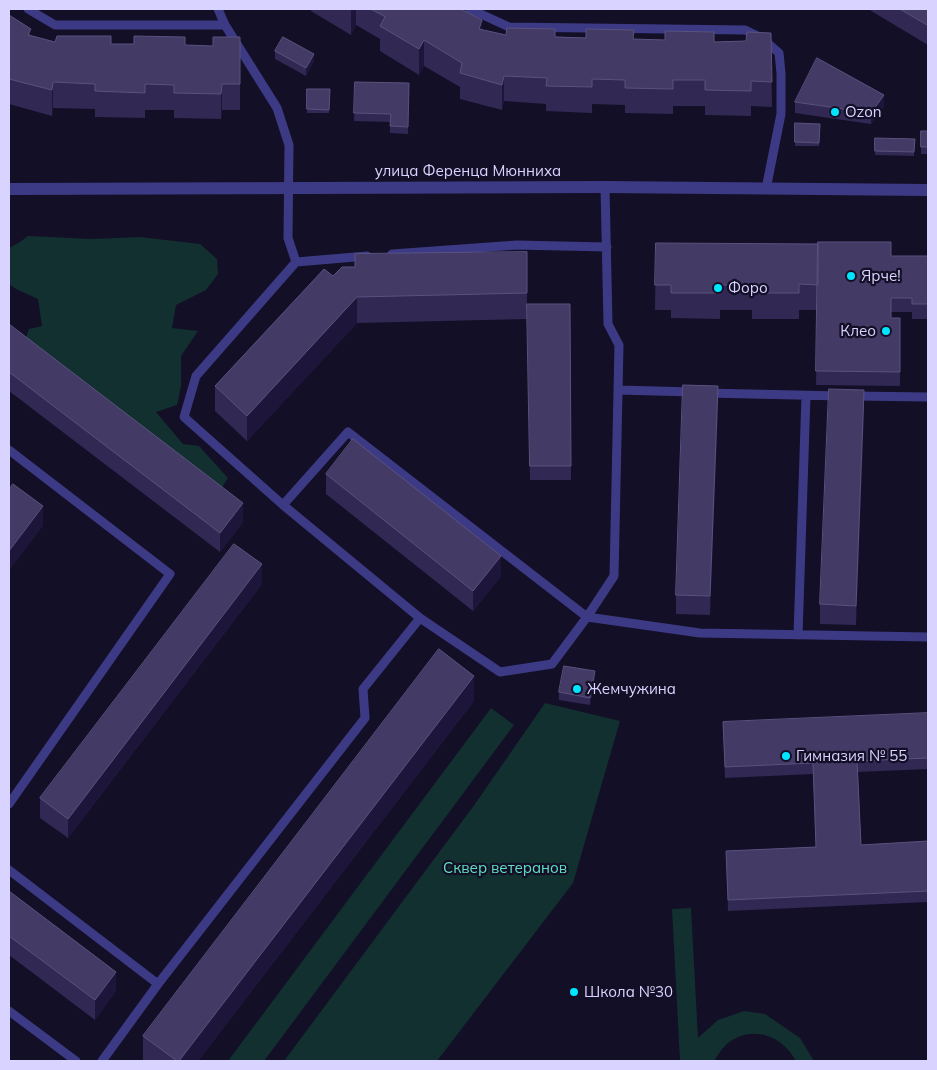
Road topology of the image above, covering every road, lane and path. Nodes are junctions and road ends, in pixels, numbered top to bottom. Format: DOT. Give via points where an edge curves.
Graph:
graph roads {
  1 [pos="28,9"];
  2 [pos="218,9"];
  3 [pos="470,9"];
  4 [pos="226,25"];
  5 [pos="605,187"];
  6 [pos="289,188"];
  7 [pos="766,188"];
  8 [pos="9,189"];
  9 [pos="928,190"];
  10 [pos="607,246"];
  11 [pos="296,262"];
  12 [pos="618,390"];
  13 [pos="806,396"];
  14 [pos="928,398"];
  15 [pos="9,450"];
  16 [pos="283,505"];
  17 [pos="587,617"];
  18 [pos="420,618"];
  19 [pos="798,635"];
  20 [pos="928,637"];
  21 [pos="9,804"];
  22 [pos="9,870"];
  23 [pos="158,984"];
  24 [pos="9,1011"];
  25 [pos="76,1061"];
  26 [pos="102,1061"];
  1 -- 4 [label="lane" via="55,25"];
  2 -- 4 [label="lane"];
  3 -- 7 [label="lane" via="509,27 745,30 762,38 779,53 782,73 782,114"];
  4 -- 6 [label="lane" via="277,108 289,145"];
  5 -- 6 [label="street, улица Ференца Мюнниха"];
  5 -- 7 [label="street, улица Ференца Мюнниха"];
  5 -- 10 [label="lane"];
  6 -- 8 [label="street, улица Ференца Мюнниха"];
  6 -- 11 [label="lane" via="288,238"];
  7 -- 9 [label="street, улица Ференца Мюнниха"];
  10 -- 11 [label="lane" via="517,245"];
  10 -- 12 [label="lane" via="608,324 619,345"];
  11 -- 16 [label="lane" via="196,376 184,417"];
  12 -- 13 [label="lane"];
  12 -- 17 [label="lane" via="614,576"];
  13 -- 14 [label="lane"];
  13 -- 19 [label="lane"];
  15 -- 21 [label="lane" via="170,574"];
  16 -- 17 [label="lane" via="348,432"];
  16 -- 18 [label="lane"];
  17 -- 18 [label="lane" via="552,664 500,672"];
  17 -- 19 [label="lane" via="700,633"];
  18 -- 23 [label="lane" via="363,689 365,718"];
  19 -- 20 [label="lane"];
  22 -- 23 [label="lane"];
  23 -- 26 [label="lane"];
  24 -- 25 [label="lane"];
}
